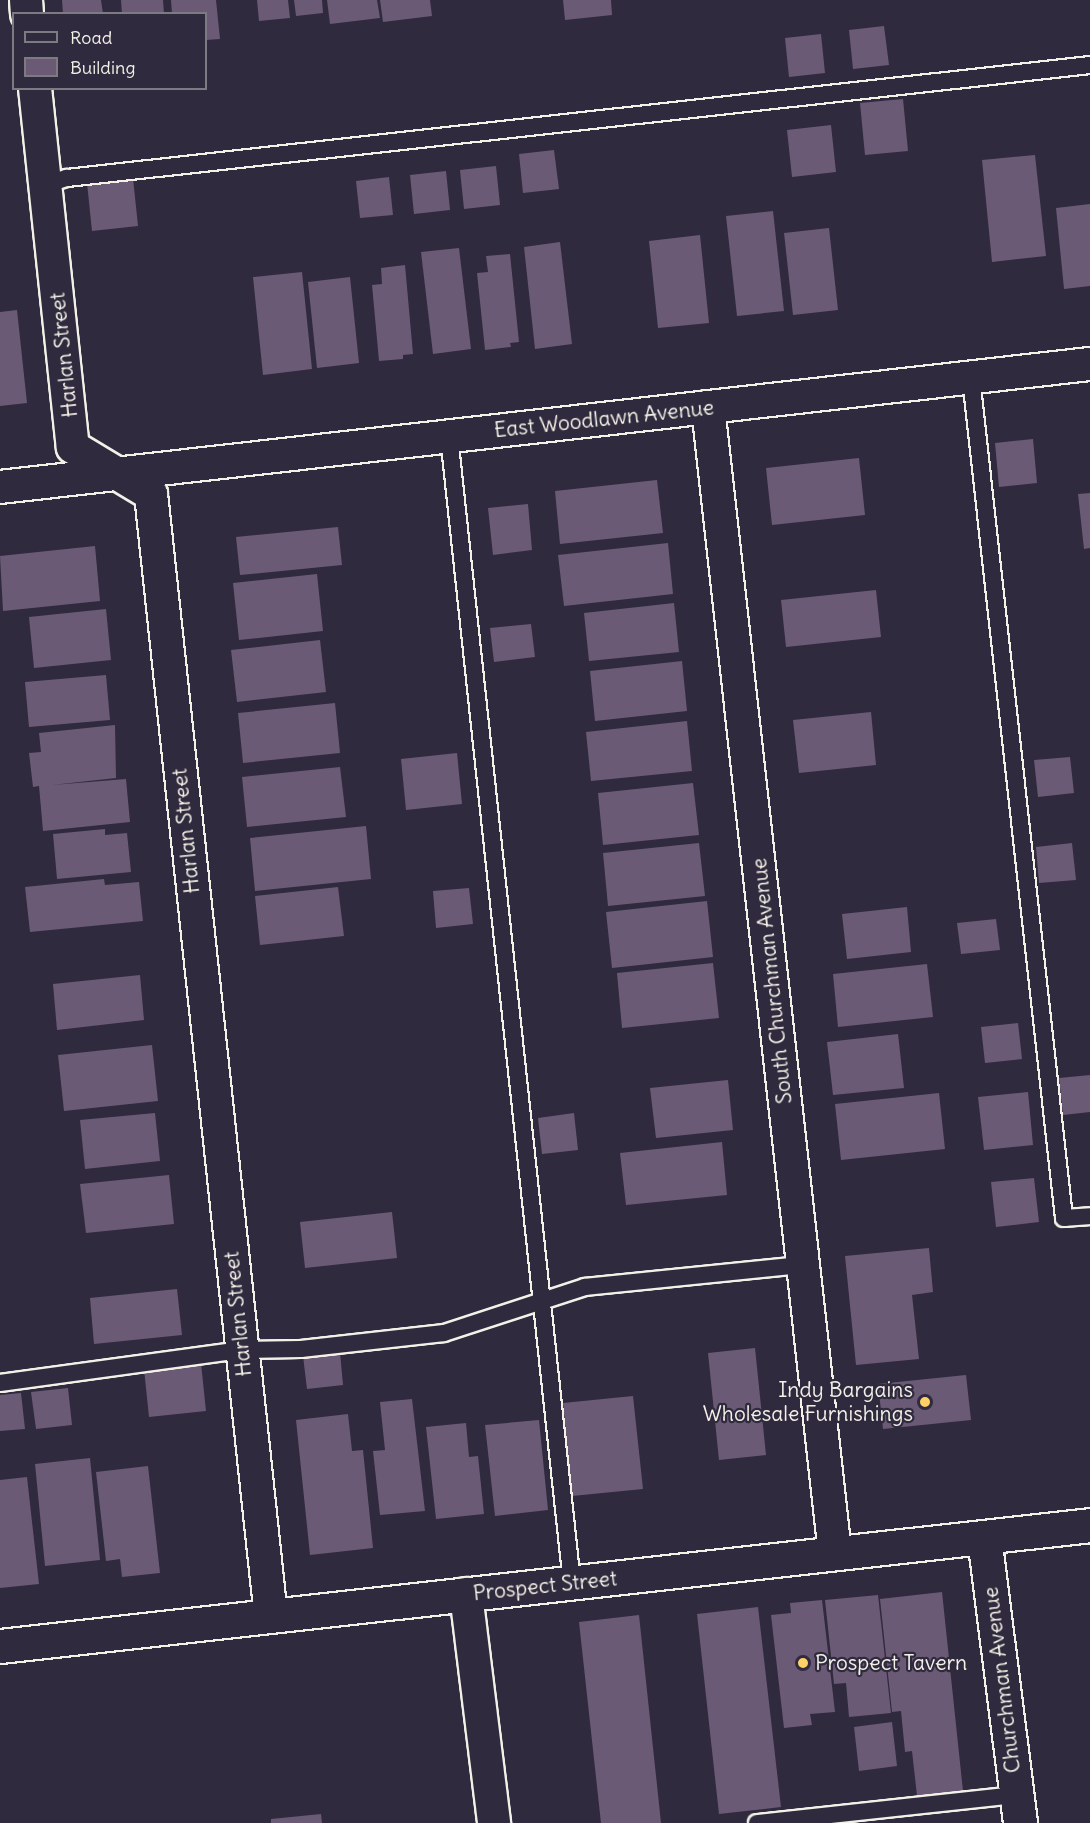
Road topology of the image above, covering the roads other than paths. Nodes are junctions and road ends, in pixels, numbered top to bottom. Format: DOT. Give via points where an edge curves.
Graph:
graph roads {
  1 [pos="1090,66"];
  2 [pos="35,90"];
  3 [pos="45,185"];
  4 [pos="1090,364"];
  5 [pos="971,378"];
  6 [pos="708,407"];
  7 [pos="449,436"];
  8 [pos="118,473"];
  9 [pos="0,487"];
  10 [pos="1090,1215"];
  11 [pos="803,1265"];
  12 [pos="541,1301"];
  13 [pos="242,1350"];
  14 [pos="0,1383"];
  15 [pos="1090,1525"];
  16 [pos="984,1537"];
  17 [pos="835,1554"];
  18 [pos="572,1583"];
  19 [pos="466,1594"];
  20 [pos="271,1616"];
  21 [pos="0,1646"];
  22 [pos="1018,1809"];
  23 [pos="494,1823"];
  24 [pos="757,1823"];
  1 -- 3 [label="lane" via="67,178"];
  2 -- 3 [label="street, Harlan Street"];
  3 -- 8 [label="street, Harlan Street" via="74,447"];
  4 -- 5 [label="street, East Woodlawn Avenue"];
  5 -- 6 [label="street, East Woodlawn Avenue"];
  5 -- 10 [label="lane" via="1064,1218"];
  6 -- 7 [label="street, East Woodlawn Avenue"];
  6 -- 11 [label="street, South Churchman Avenue"];
  7 -- 8 [label="street, East Woodlawn Avenue"];
  7 -- 12 [label="lane"];
  8 -- 9 [label="street, East Woodlawn Avenue"];
  8 -- 13 [label="street, Harlan Street" via="151,495"];
  11 -- 12 [label="lane" via="585,1287"];
  11 -- 17 [label="street, South Churchman Avenue"];
  12 -- 13 [label="lane" via="444,1333 301,1349"];
  12 -- 18 [label="lane"];
  13 -- 14 [label="lane"];
  13 -- 20 [label="street, Harlan Street"];
  15 -- 16 [label="main road, Prospect Street"];
  16 -- 17 [label="main road, Prospect Street"];
  16 -- 22 [label="main road, Churchman Avenue"];
  17 -- 18 [label="main road, Prospect Street"];
  18 -- 19 [label="main road, Prospect Street"];
  19 -- 20 [label="main road, Prospect Street"];
  19 -- 23 [label="street"];
  20 -- 21 [label="main road, Prospect Street"];
  22 -- 24 [label="lane"];
}
